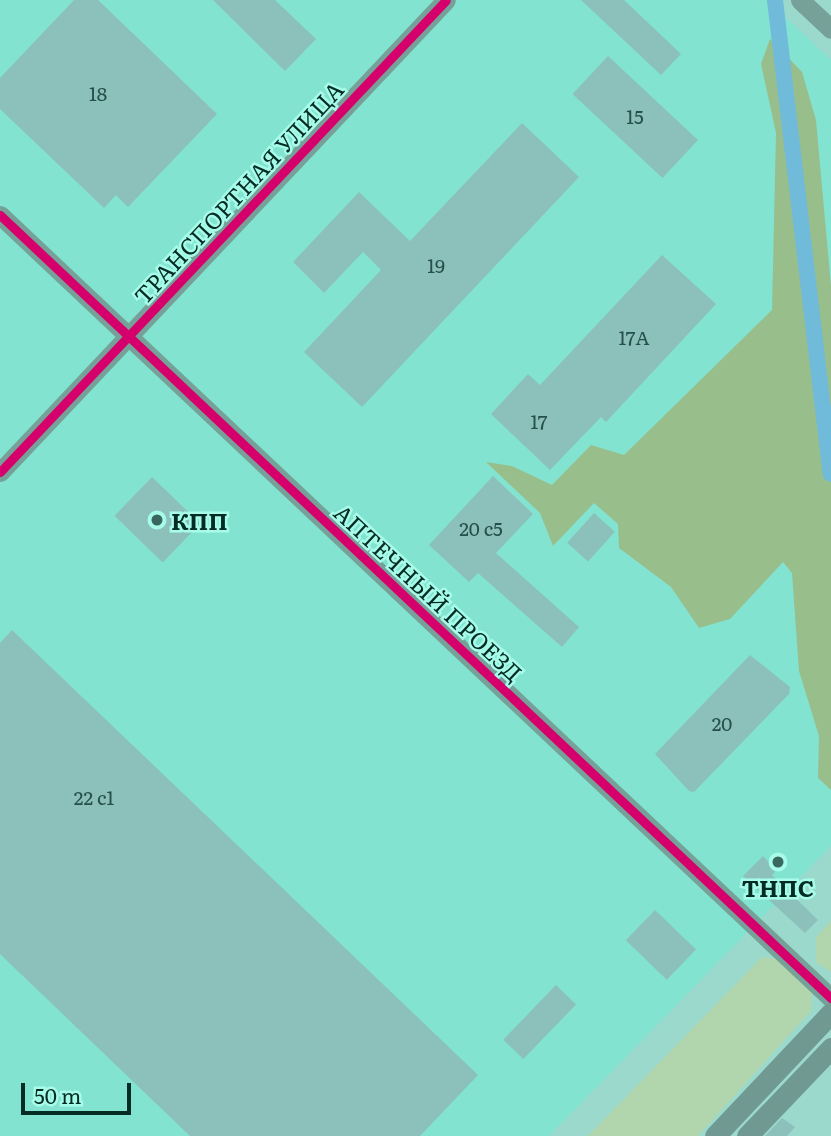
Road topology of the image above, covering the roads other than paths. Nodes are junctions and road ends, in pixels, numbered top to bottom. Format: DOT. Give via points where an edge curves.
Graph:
graph roads {
  1 [pos="446,0"];
  2 [pos="800,0"];
  3 [pos="831,29"];
  4 [pos="0,215"];
  5 [pos="128,337"];
  6 [pos="0,472"];
  7 [pos="831,998"];
  8 [pos="831,1013"];
  9 [pos="831,1048"];
  10 [pos="715,1136"];
  11 [pos="747,1136"];
  1 -- 5 [label="street, ТРАНСПОРТНАЯ УЛИЦА"];
  2 -- 3 [label="street"];
  4 -- 5 [label="street, АПТЕЧНЫЙ ПРОЕЗД"];
  5 -- 6 [label="street, ТРАНСПОРТНАЯ УЛИЦА"];
  5 -- 7 [label="street, АПТЕЧНЫЙ ПРОЕЗД"];
  8 -- 10 [label="main road"];
  9 -- 11 [label="main road"];
}
